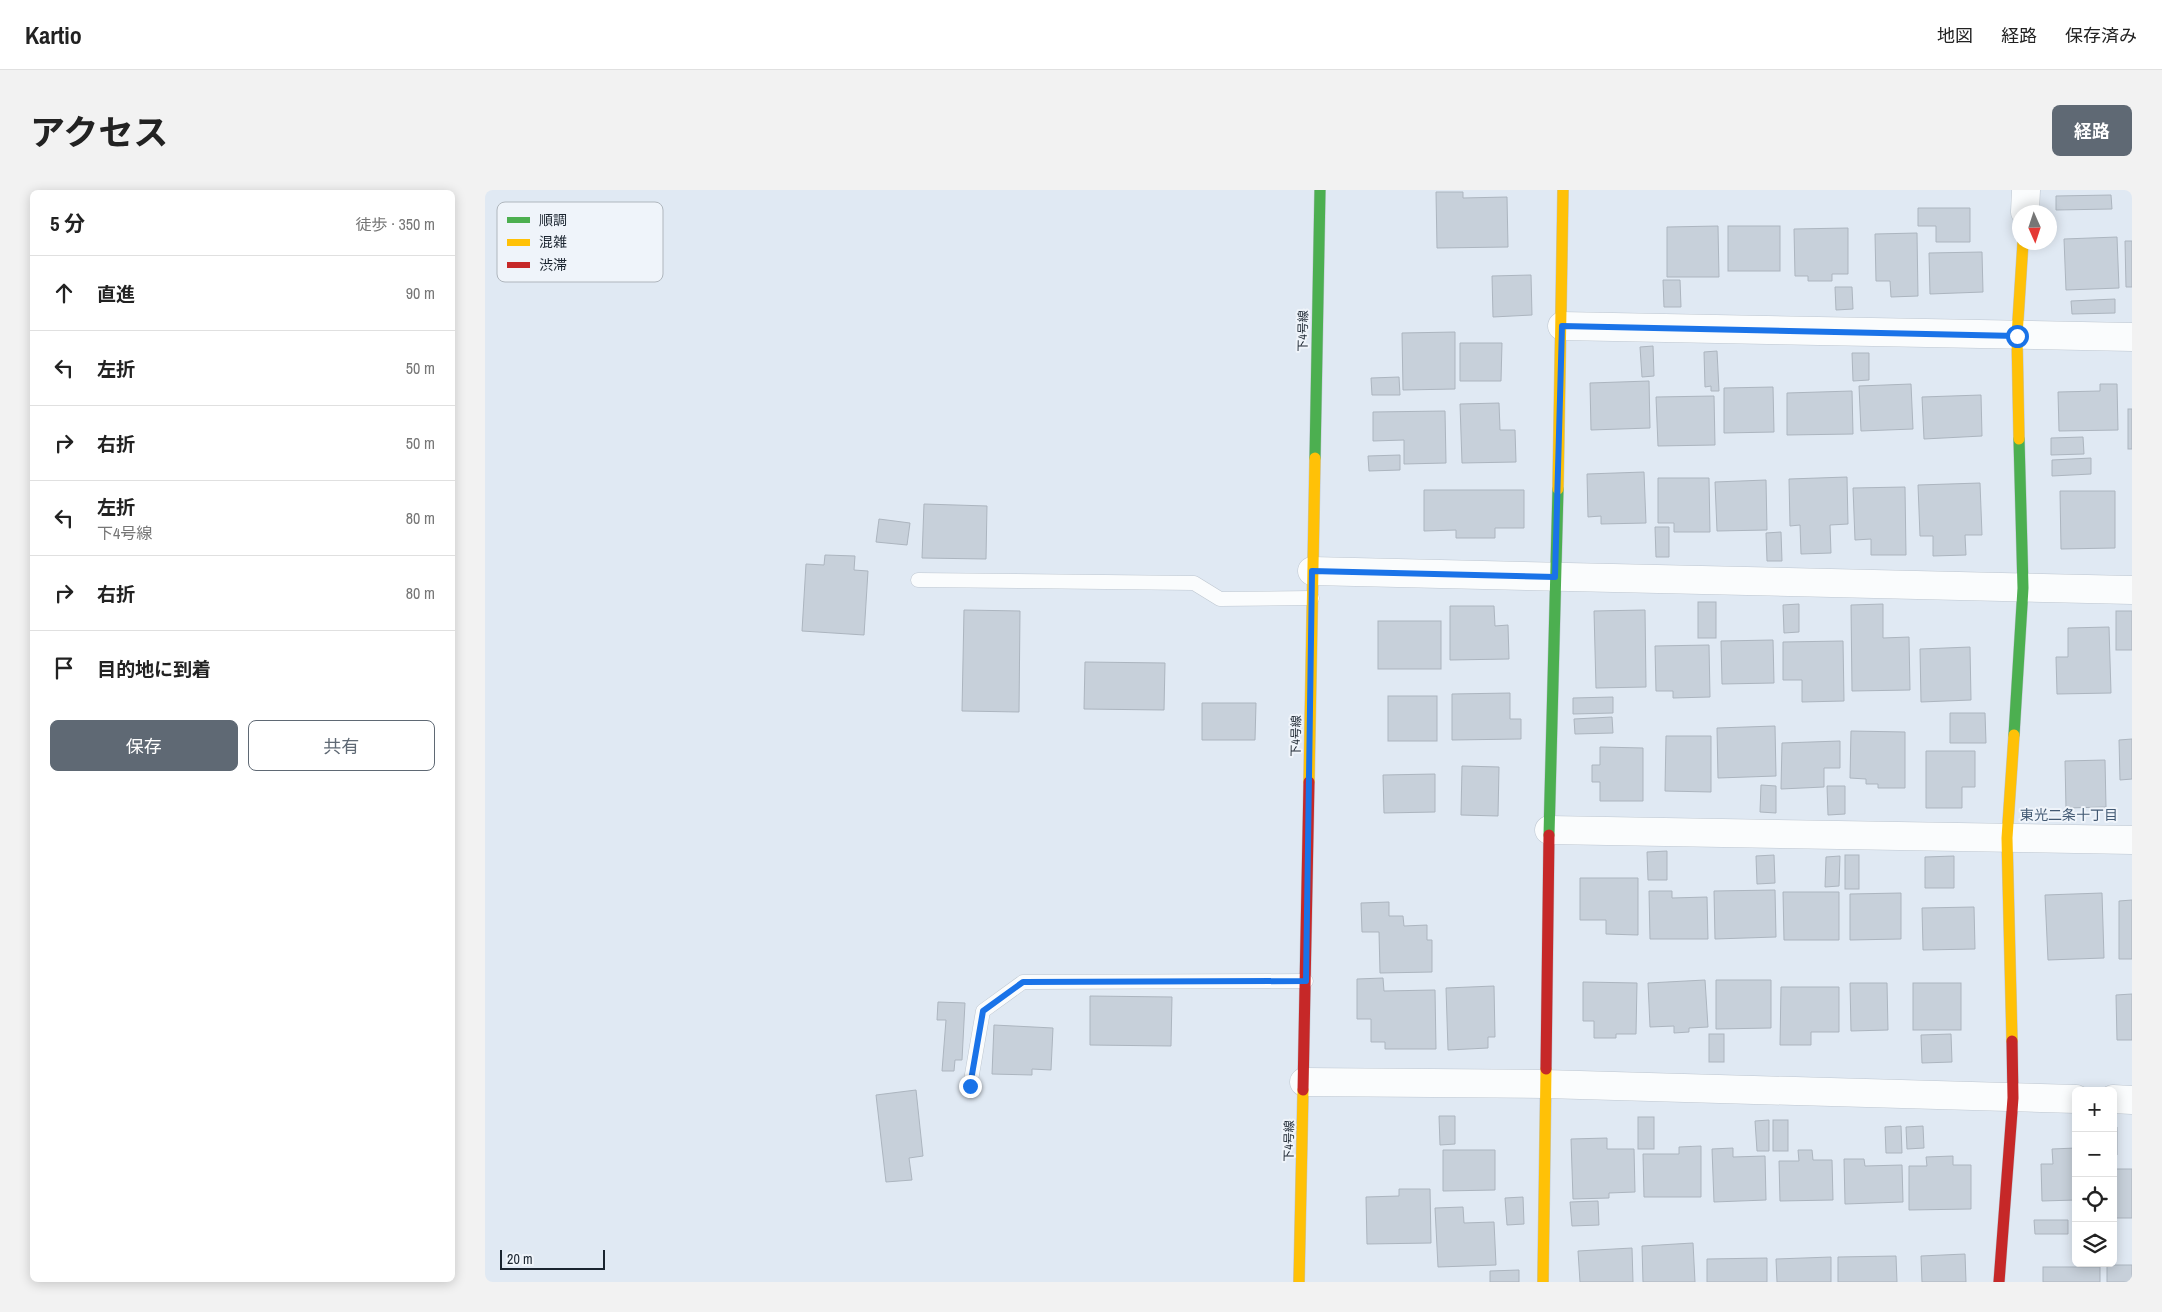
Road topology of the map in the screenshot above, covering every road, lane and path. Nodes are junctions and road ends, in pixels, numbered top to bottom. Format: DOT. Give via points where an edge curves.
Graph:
graph roads {
  1 [pos="1320,190"];
  2 [pos="1563,190"];
  3 [pos="2027,190"];
  4 [pos="2026,205"];
  5 [pos="2022,250"];
  6 [pos="1562,326"];
  7 [pos="2017,336"];
  8 [pos="2132,337"];
  9 [pos="1555,577"];
  10 [pos="919,580"];
  11 [pos="1312,584"];
  12 [pos="2023,588"];
  13 [pos="2132,590"];
  14 [pos="1549,830"];
  15 [pos="2007,838"];
  16 [pos="2132,840"];
  17 [pos="1306,981"];
  18 [pos="1305,1082"];
  19 [pos="1545,1084"];
  20 [pos="970,1086"];
  21 [pos="2013,1098"];
  22 [pos="2072,1099"];
  23 [pos="2117,1099"];
  24 [pos="2132,1100"];
  25 [pos="1299,1282"];
  26 [pos="1543,1282"];
  27 [pos="1999,1282"];
  1 -- 11 [label="street, 下4号線"];
  2 -- 6 [label="street"];
  3 -- 4 [label="street"];
  5 -- 7 [label="street"];
  6 -- 7 [label="street"];
  6 -- 9 [label="street"];
  7 -- 8 [label="street"];
  7 -- 12 [label="street"];
  9 -- 11 [label="street"];
  9 -- 12 [label="street"];
  9 -- 14 [label="street"];
  10 -- 11 [label="lane" via="1194,583 1220,599"];
  11 -- 17 [label="street, 下4号線"];
  12 -- 13 [label="street"];
  12 -- 15 [label="street"];
  14 -- 15 [label="street"];
  14 -- 19 [label="street"];
  15 -- 16 [label="street"];
  15 -- 21 [label="street"];
  17 -- 18 [label="street, 下4号線"];
  17 -- 20 [label="lane" via="1023,982 983,1011"];
  18 -- 19 [label="street"];
  18 -- 25 [label="street, 下4号線"];
  19 -- 21 [label="street"];
  19 -- 26 [label="street"];
  21 -- 22 [label="street"];
  21 -- 27 [label="street"];
  23 -- 24 [label="street"];
}
